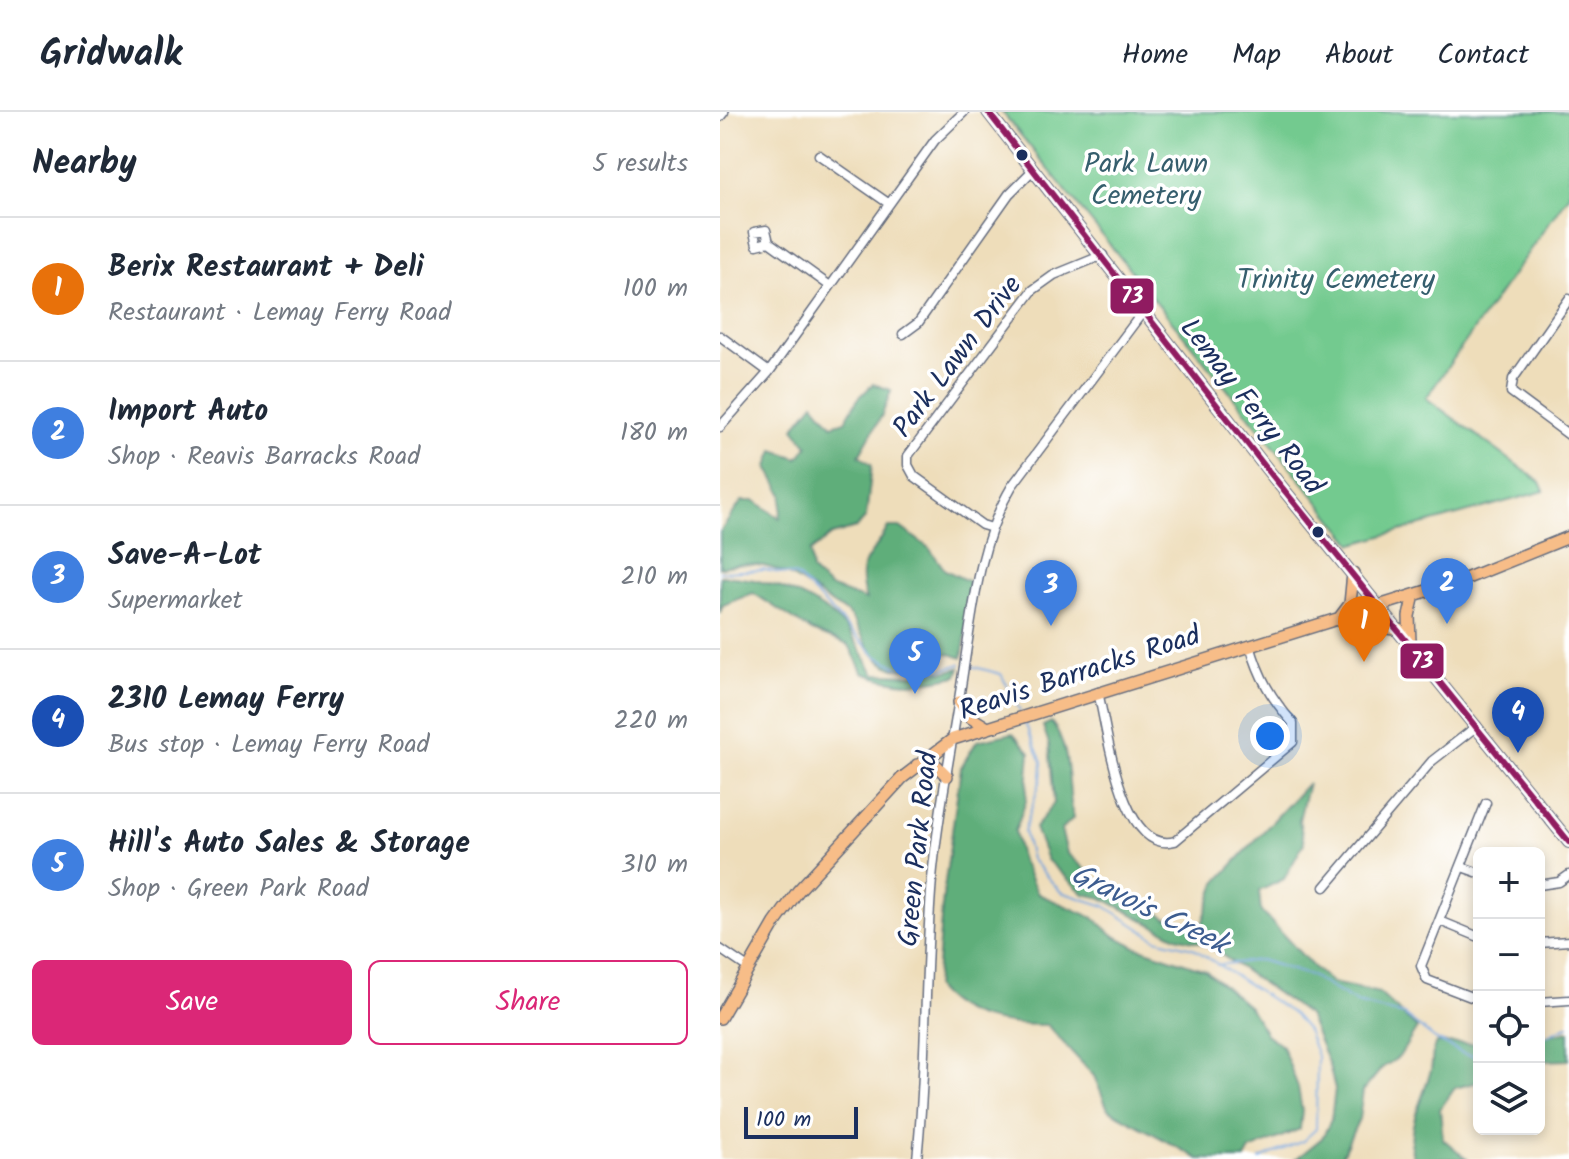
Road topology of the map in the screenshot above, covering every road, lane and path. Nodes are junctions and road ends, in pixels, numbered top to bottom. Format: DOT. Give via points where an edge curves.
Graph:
graph roads {
  1 [pos="724,112"];
  2 [pos="964,112"];
  3 [pos="988,112"];
  4 [pos="720,117"];
  5 [pos="819,155"];
  6 [pos="1034,169"];
  7 [pos="888,203"];
  8 [pos="769,242"];
  9 [pos="1103,255"];
  10 [pos="830,286"];
  11 [pos="1569,299"];
  12 [pos="1145,309"];
  13 [pos="903,334"];
  14 [pos="720,336"];
  15 [pos="769,372"];
  16 [pos="720,427"];
  17 [pos="1569,435"];
  18 [pos="992,528"];
  19 [pos="1569,537"];
  20 [pos="1353,573"];
  21 [pos="1414,595"];
  22 [pos="1380,606"];
  23 [pos="1338,620"];
  24 [pos="1400,630"];
  25 [pos="1410,642"];
  26 [pos="1250,645"];
  27 [pos="1098,692"];
  28 [pos="959,702"];
  29 [pos="988,726"];
  30 [pos="1477,726"];
  31 [pos="953,739"];
  32 [pos="917,765"];
  33 [pos="947,776"];
  34 [pos="1486,803"];
  35 [pos="1569,842"];
  36 [pos="1462,867"];
  37 [pos="1473,871"];
  38 [pos="1569,875"];
  39 [pos="1545,884"];
  40 [pos="1325,887"];
  41 [pos="1440,921"];
  42 [pos="1473,935"];
  43 [pos="1569,941"];
  44 [pos="1545,943"];
  45 [pos="720,949"];
  46 [pos="748,968"];
  47 [pos="1473,998"];
  48 [pos="1569,1000"];
  49 [pos="1545,1002"];
  50 [pos="720,1018"];
  51 [pos="917,1159"];
  1 -- 4 [label="street"];
  2 -- 7 [label="street" via="938,136"];
  3 -- 6 [label="main road, Lemay Ferry Road"];
  5 -- 7 [label="street"];
  6 -- 9 [label="main road, Lemay Ferry Road"];
  6 -- 13 [label="street" via="1009,194 918,323"];
  7 -- 10 [label="street"];
  8 -- 10 [label="street"];
  9 -- 12 [label="main road, Lemay Ferry Road"];
  9 -- 18 [label="street, Park Lawn Drive" via="1054,275 1033,290 908,456 914,476"];
  10 -- 15 [label="street"];
  11 -- 17 [label="street" via="1513,379 1511,392"];
  12 -- 18 [label="street, Green Park Road" via="1022,471"];
  12 -- 20 [label="main road, Lemay Ferry Road"];
  14 -- 15 [label="street"];
  15 -- 16 [label="street"];
  18 -- 28 [label="street, Green Park Road"];
  19 -- 21 [label="main road, Reavis Barracks Road"];
  20 -- 22 [label="main road, Lemay Ferry Road"];
  20 -- 23 [label="main road" via="1350,604"];
  21 -- 22 [label="main road, Reavis Barracks Road"];
  21 -- 25 [label="main road"];
  22 -- 23 [label="main road, Reavis Barracks Road"];
  22 -- 24 [label="main road, Lemay Ferry Road"];
  23 -- 24 [label="main road"];
  23 -- 26 [label="main road, Reavis Barracks Road"];
  24 -- 25 [label="main road, Lemay Ferry Road"];
  25 -- 30 [label="main road, Lemay Ferry Road"];
  26 -- 27 [label="main road, Reavis Barracks Road"];
  26 -- 27 [label="street" via="1260,678 1293,723 1293,742 1167,844 1150,839 1129,814"];
  27 -- 29 [label="main road, Reavis Barracks Road"];
  28 -- 29 [label="main road" via="970,717"];
  28 -- 31 [label="street, Green Park Road"];
  29 -- 31 [label="main road, Reavis Barracks Road"];
  30 -- 35 [label="main road, Lemay Ferry Road"];
  30 -- 40 [label="street" via="1425,769"];
  31 -- 32 [label="main road, Reavis Barracks Road"];
  31 -- 33 [label="street, Green Park Road"];
  32 -- 33 [label="main road" via="939,767"];
  32 -- 46 [label="main road, Reavis Barracks Road" via="798,891"];
  33 -- 51 [label="street, Green Park Road" via="932,877 927,1047"];
  34 -- 36 [label="street"];
  36 -- 37 [label="street"];
  36 -- 41 [label="street"];
  38 -- 39 [label="street"];
  41 -- 42 [label="street"];
  41 -- 47 [label="street" via="1422,973 1427,980"];
  43 -- 44 [label="street"];
  45 -- 46 [label="street"];
  46 -- 50 [label="main road, Reavis Barracks Road"];
  48 -- 49 [label="street"];
}
